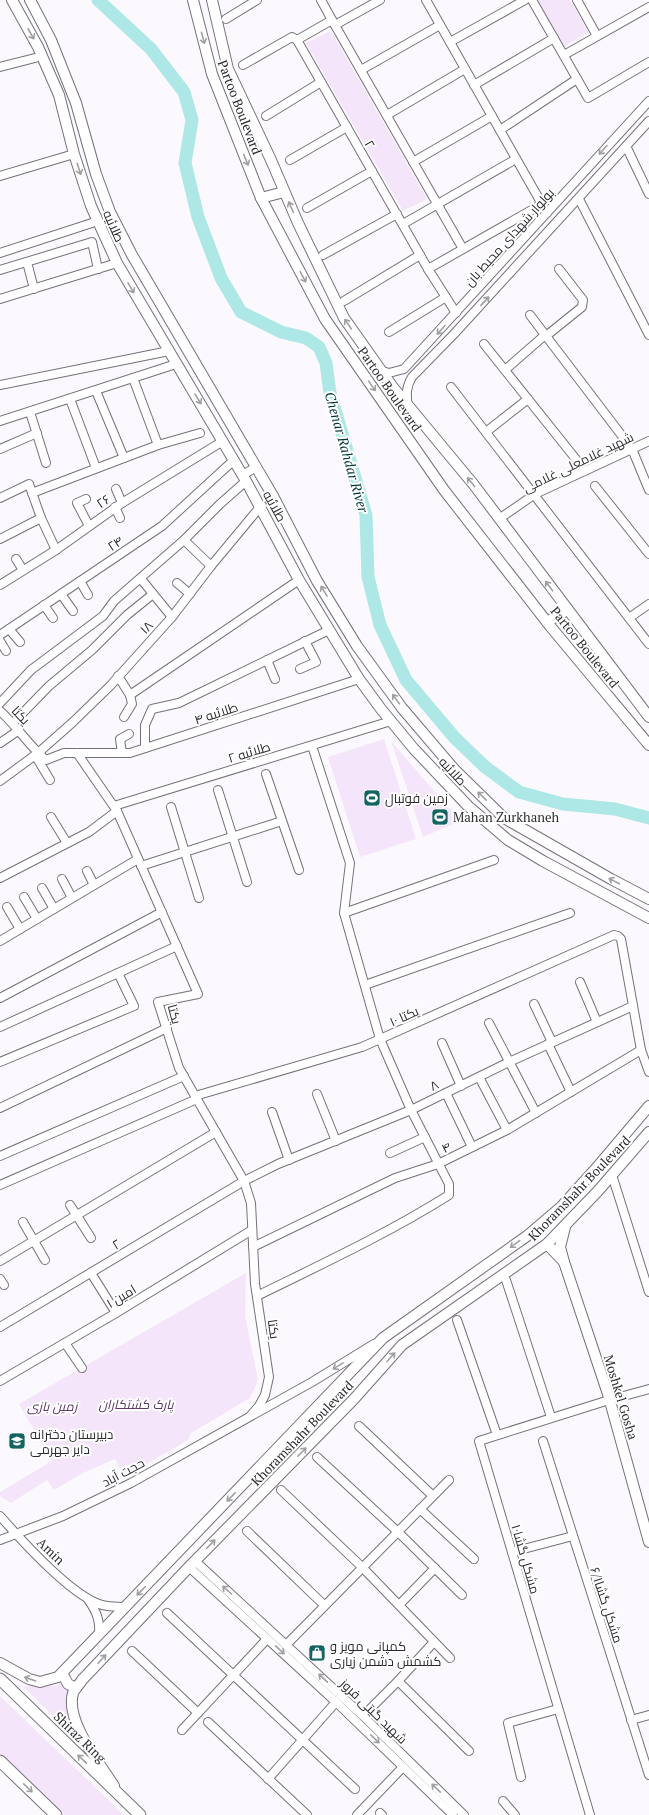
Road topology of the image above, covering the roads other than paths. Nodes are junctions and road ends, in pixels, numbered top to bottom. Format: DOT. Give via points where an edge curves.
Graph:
graph roads {
  1 [pos="12,0"];
  2 [pos="30,0"];
  3 [pos="193,0"];
  4 [pos="212,0"];
  5 [pos="257,0"];
  6 [pos="321,0"];
  7 [pos="380,0"];
  8 [pos="426,0"];
  9 [pos="525,0"];
  10 [pos="532,0"];
  11 [pos="577,0"];
  12 [pos="649,7"];
  13 [pos="226,19"];
  14 [pos="333,22"];
  15 [pos="440,25"];
  16 [pos="597,36"];
  17 [pos="554,38"];
  18 [pos="297,40"];
  19 [pos="450,42"];
  20 [pos="564,55"];
  21 [pos="35,58"];
  22 [pos="649,62"];
  23 [pos="243,65"];
  24 [pos="0,68"];
  25 [pos="465,69"];
  26 [pos="361,70"];
  27 [pos="577,79"];
  28 [pos="321,82"];
  29 [pos="474,85"];
  30 [pos="649,101"];
  31 [pos="387,115"];
  32 [pos="266,116"];
  33 [pos="492,116"];
  34 [pos="649,121"];
  35 [pos="347,126"];
  36 [pos="500,130"];
  37 [pos="616,135"];
  38 [pos="627,146"];
  39 [pos="74,154"];
  40 [pos="516,159"];
  41 [pos="290,160"];
  42 [pos="413,162"];
  43 [pos="372,171"];
  44 [pos="0,176"];
  45 [pos="284,192"];
  46 [pos="649,194"];
  47 [pos="261,198"];
  48 [pos="579,199"];
  49 [pos="542,204"];
  50 [pos="438,205"];
  51 [pos="307,208"];
  52 [pos="547,213"];
  53 [pos="397,214"];
  54 [pos="98,221"];
  55 [pos="403,224"];
  56 [pos="463,249"];
  57 [pos="0,253"];
  58 [pos="323,255"];
  59 [pos="420,255"];
  60 [pos="27,262"];
  61 [pos="117,263"];
  62 [pos="98,269"];
  63 [pos="428,269"];
  64 [pos="559,269"];
  65 [pos="0,270"];
  66 [pos="34,289"];
  67 [pos="446,297"];
  68 [pos="0,299"];
  69 [pos="344,301"];
  70 [pos="456,313"];
  71 [pos="530,315"];
  72 [pos="389,332"];
  73 [pos="649,335"];
  74 [pos="546,336"];
  75 [pos="484,344"];
  76 [pos="169,351"];
  77 [pos="176,364"];
  78 [pos="379,370"];
  79 [pos="401,370"];
  80 [pos="505,370"];
  81 [pos="133,378"];
  82 [pos="410,379"];
  83 [pos="0,385"];
  84 [pos="451,387"];
  85 [pos="96,391"];
  86 [pos="70,399"];
  87 [pos="528,399"];
  88 [pos="408,406"];
  89 [pos="30,412"];
  90 [pos="0,421"];
  91 [pos="486,432"];
  92 [pos="37,433"];
  93 [pos="200,433"];
  94 [pos="223,441"];
  95 [pos="649,441"];
  96 [pos="158,445"];
  97 [pos="0,449"];
  98 [pos="632,449"];
  99 [pos="124,458"];
  100 [pos="234,460"];
  101 [pos="46,463"];
  102 [pos="579,463"];
  103 [pos="96,468"];
  104 [pos="256,468"];
  105 [pos="244,478"];
  106 [pos="595,486"];
  107 [pos="116,489"];
  108 [pos="649,490"];
  109 [pos="32,493"];
  110 [pos="535,494"];
  111 [pos="0,498"];
  112 [pos="86,499"];
  113 [pos="118,505"];
  114 [pos="260,507"];
  115 [pos="41,518"];
  116 [pos="120,518"];
  117 [pos="499,519"];
  118 [pos="89,526"];
  119 [pos="0,539"];
  120 [pos="184,540"];
  121 [pos="56,550"];
  122 [pos="649,554"];
  123 [pos="16,559"];
  124 [pos="211,566"];
  125 [pos="23,570"];
  126 [pos="141,579"];
  127 [pos="299,580"];
  128 [pos="80,581"];
  129 [pos="177,583"];
  130 [pos="0,584"];
  131 [pos="61,594"];
  132 [pos="153,594"];
  133 [pos="190,594"];
  134 [pos="88,595"];
  135 [pos="649,604"];
  136 [pos="44,605"];
  137 [pos="73,610"];
  138 [pos="567,610"];
  139 [pos="172,617"];
  140 [pos="53,618"];
  141 [pos="629,618"];
  142 [pos="547,622"];
  143 [pos="9,629"];
  144 [pos="329,630"];
  145 [pos="0,635"];
  146 [pos="0,641"];
  147 [pos="305,641"];
  148 [pos="20,642"];
  149 [pos="649,644"];
  150 [pos="6,650"];
  151 [pos="267,660"];
  152 [pos="300,669"];
  153 [pos="118,676"];
  154 [pos="276,679"];
  155 [pos="359,679"];
  156 [pos="130,695"];
  157 [pos="0,703"];
  158 [pos="0,711"];
  159 [pos="124,717"];
  160 [pos="649,717"];
  161 [pos="391,721"];
  162 [pos="13,723"];
  163 [pos="19,730"];
  164 [pos="129,734"];
  165 [pos="0,743"];
  166 [pos="649,745"];
  167 [pos="312,746"];
  168 [pos="145,748"];
  169 [pos="77,753"];
  170 [pos="122,753"];
  171 [pos="36,754"];
  172 [pos="266,774"];
  173 [pos="50,780"];
  174 [pos="0,781"];
  175 [pos="218,790"];
  176 [pos="171,807"];
  177 [pos="116,809"];
  178 [pos="51,817"];
  179 [pos="282,821"];
  180 [pos="233,837"];
  181 [pos="67,844"];
  182 [pos="185,852"];
  183 [pos="494,860"];
  184 [pos="140,862"];
  185 [pos="299,870"];
  186 [pos="87,871"];
  187 [pos="1,874"];
  188 [pos="62,879"];
  189 [pos="248,882"];
  190 [pos="94,885"];
  191 [pos="42,888"];
  192 [pos="24,897"];
  193 [pos="72,898"];
  194 [pos="199,898"];
  195 [pos="649,899"];
  196 [pos="6,907"];
  197 [pos="54,909"];
  198 [pos="162,912"];
  199 [pos="344,913"];
  200 [pos="570,913"];
  201 [pos="649,918"];
  202 [pos="37,919"];
  203 [pos="20,929"];
  204 [pos="0,941"];
  205 [pos="177,946"];
  206 [pos="118,973"];
  207 [pos="580,982"];
  208 [pos="366,985"];
  209 [pos="0,998"];
  210 [pos="534,1004"];
  211 [pos="633,1006"];
  212 [pos="597,1022"];
  213 [pos="489,1023"];
  214 [pos="0,1027"];
  215 [pos="167,1028"];
  216 [pos="380,1039"];
  217 [pos="442,1043"];
  218 [pos="550,1043"];
  219 [pos="641,1050"];
  220 [pos="0,1062"];
  221 [pos="509,1062"];
  222 [pos="649,1072"];
  223 [pos="184,1076"];
  224 [pos="479,1076"];
  225 [pos="460,1086"];
  226 [pos="571,1092"];
  227 [pos="446,1093"];
  228 [pos="317,1094"];
  229 [pos="196,1098"];
  230 [pos="649,1106"];
  231 [pos="0,1108"];
  232 [pos="411,1110"];
  233 [pos="272,1112"];
  234 [pos="536,1112"];
  235 [pos="507,1130"];
  236 [pos="216,1132"];
  237 [pos="649,1132"];
  238 [pos="424,1137"];
  239 [pos="336,1141"];
  240 [pos="472,1147"];
  241 [pos="390,1153"];
  242 [pos="0,1156"];
  243 [pos="289,1160"];
  244 [pos="438,1164"];
  245 [pos="612,1174"];
  246 [pos="244,1182"];
  247 [pos="0,1185"];
  248 [pos="70,1206"];
  249 [pos="76,1215"];
  250 [pos="23,1222"];
  251 [pos="566,1224"];
  252 [pos="252,1230"];
  253 [pos="91,1238"];
  254 [pos="34,1241"];
  255 [pos="547,1244"];
  256 [pos="253,1247"];
  257 [pos="45,1260"];
  258 [pos="0,1261"];
  259 [pos="564,1262"];
  260 [pos="90,1273"];
  261 [pos="506,1280"];
  262 [pos="649,1292"];
  263 [pos="257,1296"];
  264 [pos="116,1313"];
  265 [pos="457,1320"];
  266 [pos="0,1327"];
  267 [pos="383,1338"];
  268 [pos="65,1343"];
  269 [pos="82,1368"];
  270 [pos="0,1381"];
  271 [pos="649,1390"];
  272 [pos="609,1400"];
  273 [pos="251,1414"];
  274 [pos="551,1417"];
  275 [pos="359,1426"];
  276 [pos="497,1435"];
  277 [pos="543,1441"];
  278 [pos="317,1457"];
  279 [pos="448,1480"];
  280 [pos="281,1490"];
  281 [pos="433,1496"];
  282 [pos="420,1509"];
  283 [pos="0,1516"];
  284 [pos="246,1531"];
  285 [pos="398,1532"];
  286 [pos="16,1534"];
  287 [pos="573,1536"];
  288 [pos="0,1540"];
  289 [pos="649,1542"];
  290 [pos="512,1552"];
  291 [pos="474,1559"];
  292 [pos="192,1564"];
  293 [pos="362,1567"];
  294 [pos="435,1568"];
  295 [pos="462,1595"];
  296 [pos="89,1600"];
  297 [pos="324,1605"];
  298 [pos="399,1605"];
  299 [pos="126,1607"];
  300 [pos="167,1613"];
  301 [pos="99,1635"];
  302 [pos="267,1638"];
  303 [pos="434,1642"];
  304 [pos="287,1644"];
  305 [pos="132,1651"];
  306 [pos="450,1658"];
  307 [pos="0,1662"];
  308 [pos="62,1673"];
  309 [pos="234,1675"];
  310 [pos="0,1679"];
  311 [pos="398,1681"];
  312 [pos="76,1688"];
  313 [pos="336,1702"];
  314 [pos="558,1709"];
  315 [pos="198,1713"];
  316 [pos="649,1715"];
  317 [pos="363,1716"];
  318 [pos="631,1720"];
  319 [pos="208,1722"];
  320 [pos="182,1730"];
  321 [pos="303,1740"];
  322 [pos="469,1751"];
  323 [pos="0,1761"];
  324 [pos="403,1763"];
  325 [pos="649,1775"];
  326 [pos="521,1777"];
  327 [pos="268,1779"];
  328 [pos="354,1789"];
  329 [pos="119,1795"];
  330 [pos="503,1800"];
  331 [pos="56,1815"];
  332 [pos="140,1815"];
  333 [pos="307,1815"];
  334 [pos="357,1815"];
  335 [pos="453,1815"];
  336 [pos="464,1815"];
  337 [pos="515,1815"];
  338 [pos="590,1815"];
  1 -- 39 [label="main road, طلائیه, one-way" via="38,47 59,95"];
  2 -- 104 [label="main road, طلائیه" via="51,40 76,103 96,174 110,212 132,255"];
  3 -- 47 [label="main road, Partoo Boulevard, one-way" via="212,74"];
  4 -- 45 [label="main road, Partoo Boulevard" via="228,69"];
  5 -- 13 [label="street"];
  6 -- 14 [label="street"];
  7 -- 14 [label="street"];
  8 -- 15 [label="street"];
  9 -- 19 [label="street"];
  10 -- 17 [label="street"];
  11 -- 16 [label="street"];
  12 -- 16 [label="street"];
  14 -- 18 [label="street"];
  14 -- 26 [label="street"];
  15 -- 19 [label="street"];
  15 -- 26 [label="street"];
  16 -- 20 [label="street"];
  17 -- 20 [label="street"];
  17 -- 29 [label="street"];
  18 -- 23 [label="street" via="292,37"];
  18 -- 28 [label="street, ۲"];
  19 -- 25 [label="street"];
  20 -- 27 [label="street"];
  21 -- 24 [label="street"];
  22 -- 27 [label="street" via="588,98"];
  25 -- 29 [label="street"];
  25 -- 31 [label="street"];
  26 -- 31 [label="street"];
  27 -- 36 [label="street"];
  28 -- 32 [label="street"];
  28 -- 35 [label="street, ۲"];
  29 -- 33 [label="street"];
  30 -- 37 [label="street, بولوار شهدای محیط بان"];
  31 -- 42 [label="street"];
  33 -- 36 [label="street"];
  33 -- 42 [label="street"];
  34 -- 38 [label="street, بولوار شهدای محیط بان"];
  35 -- 41 [label="street"];
  35 -- 43 [label="street, ۲"];
  36 -- 40 [label="street"];
  37 -- 38 [label="street"];
  37 -- 52 [label="street, بولوار شهدای محیط بان, one-way"];
  38 -- 46 [label="street"];
  38 -- 48 [label="street, بولوار شهدای محیط بان"];
  39 -- 44 [label="street"];
  39 -- 54 [label="main road, طلائیه, one-way"];
  40 -- 49 [label="street"];
  40 -- 50 [label="street"];
  42 -- 50 [label="street"];
  43 -- 51 [label="street"];
  43 -- 53 [label="street, ۲"];
  45 -- 47 [label="main road"];
  78 -- 45 [label="main road, Partoo Boulevard, one-way" via="344,318"];
  47 -- 142 [label="main road, Partoo Boulevard, one-way" via="325,319 444,490"];
  48 -- 73 [label="street"];
  82 -- 48 [label="street, بولوار شهدای محیط بان, one-way"];
  49 -- 52 [label="street"];
  49 -- 56 [label="street"];
  50 -- 55 [label="street"];
  50 -- 56 [label="street"];
  52 -- 70 [label="street, بولوار شهدای محیط بان"];
  53 -- 55 [label="street, ۲"];
  53 -- 58 [label="street"];
  54 -- 57 [label="street"];
  54 -- 61 [label="main road, طلائیه"];
  55 -- 59 [label="street, ۲"];
  56 -- 63 [label="street"];
  59 -- 63 [label="street, ۲"];
  59 -- 69 [label="street"];
  60 -- 62 [label="street" via="92,242"];
  60 -- 65 [label="street"];
  60 -- 66 [label="street"];
  61 -- 62 [label="street"];
  61 -- 76 [label="main road, طلائیه, one-way"];
  62 -- 66 [label="street"];
  63 -- 67 [label="street, ۲"];
  64 -- 74 [label="street" via="583,300 582,307"];
  66 -- 68 [label="street"];
  67 -- 70 [label="street, ۲"];
  67 -- 72 [label="street"];
  70 -- 79 [label="street, بولوار شهدای محیط بان, one-way"];
  71 -- 74 [label="street"];
  74 -- 80 [label="street"];
  74 -- 98 [label="street"];
  75 -- 80 [label="street"];
  76 -- 77 [label="main road, طلائیه"];
  76 -- 83 [label="street"];
  77 -- 81 [label="street"];
  77 -- 94 [label="main road, طلائیه, one-way"];
  78 -- 79 [label="street" via="389,373"];
  78 -- 88 [label="main road, Partoo Boulevard"];
  79 -- 82 [label="street" via="401,376"];
  80 -- 87 [label="street"];
  81 -- 85 [label="street"];
  81 -- 96 [label="street"];
  82 -- 88 [label="street" via="406,394"];
  84 -- 91 [label="street"];
  85 -- 86 [label="street"];
  85 -- 99 [label="street"];
  86 -- 89 [label="street"];
  86 -- 103 [label="street"];
  87 -- 91 [label="street"];
  87 -- 102 [label="street"];
  117 -- 88 [label="main road, Partoo Boulevard, one-way"];
  89 -- 90 [label="street"];
  89 -- 92 [label="street"];
  91 -- 110 [label="street"];
  92 -- 97 [label="street"];
  92 -- 101 [label="street"];
  93 -- 96 [label="street"];
  94 -- 100 [label="main road, طلائیه"];
  94 -- 113 [label="street, ۲۶"];
  95 -- 98 [label="street, شهید غلامعلی غلامی"];
  96 -- 99 [label="street"];
  98 -- 108 [label="street"];
  98 -- 110 [label="street, شهید غلامعلی غلامی"];
  99 -- 103 [label="street"];
  100 -- 105 [label="main road, طلائیه"];
  100 -- 128 [label="street, ۲۴" via="162,526"];
  103 -- 109 [label="street"];
  104 -- 105 [label="street"];
  195 -- 104 [label="main road, طلائیه, one-way" via="504,818 454,769 402,708 357,646 317,581"];
  105 -- 114 [label="main road, طلائیه"];
  105 -- 120 [label="street"];
  106 -- 122 [label="street"];
  107 -- 113 [label="street"];
  109 -- 111 [label="street" via="29,484"];
  109 -- 115 [label="street"];
  110 -- 117 [label="street, شهید غلامعلی غلامی"];
  110 -- 141 [label="street"];
  112 -- 118 [label="street" via="77,503"];
  113 -- 116 [label="street"];
  113 -- 118 [label="street, ۲۶"];
  114 -- 124 [label="street, ۱۸"];
  114 -- 127 [label="main road, طلائیه"];
  115 -- 119 [label="street"];
  115 -- 121 [label="street"];
  138 -- 117 [label="main road, Partoo Boulevard, one-way"];
  118 -- 121 [label="street, ۲۶"];
  120 -- 124 [label="street"];
  120 -- 126 [label="street"];
  121 -- 125 [label="street, ۲۶"];
  123 -- 125 [label="street"];
  124 -- 133 [label="street, ۱۸"];
  125 -- 130 [label="street, ۲۶"];
  126 -- 132 [label="street"];
  126 -- 157 [label="street" via="114,601 103,616 31,670"];
  127 -- 144 [label="main road, طلائیه"];
  127 -- 156 [label="street"];
  128 -- 131 [label="street, ۲۴"];
  128 -- 134 [label="street"];
  129 -- 133 [label="street"];
  131 -- 136 [label="street, ۲۴"];
  131 -- 137 [label="street"];
  132 -- 139 [label="street"];
  132 -- 162 [label="street" via="49,686"];
  133 -- 139 [label="street, ۱۸"];
  135 -- 141 [label="street"];
  136 -- 140 [label="street"];
  136 -- 143 [label="street, ۲۴"];
  138 -- 142 [label="main road"];
  138 -- 160 [label="main road, Partoo Boulevard"];
  139 -- 153 [label="street, ۱۸"];
  141 -- 149 [label="street"];
  142 -- 166 [label="main road, Partoo Boulevard"];
  143 -- 145 [label="street, ۲۴"];
  143 -- 148 [label="street"];
  144 -- 147 [label="street"];
  144 -- 155 [label="main road, طلائیه"];
  146 -- 150 [label="street"];
  147 -- 151 [label="street"];
  147 -- 152 [label="street" via="316,662"];
  151 -- 154 [label="street"];
  151 -- 168 [label="street" via="179,703 152,709 145,725"];
  153 -- 156 [label="street"];
  153 -- 171 [label="street, ۱۸" via="73,722"];
  155 -- 161 [label="main road, طلائیه"];
  155 -- 168 [label="street, طلائیه ۴"];
  156 -- 159 [label="street" via="132,704"];
  158 -- 162 [label="street, یکتا"];
  161 -- 167 [label="street, طلائیه ۲"];
  161 -- 201 [label="main road, طلائیه" via="468,806 508,840"];
  162 -- 163 [label="street, یکتا"];
  163 -- 165 [label="street"];
  163 -- 171 [label="street, یکتا"];
  164 -- 170 [label="street" via="120,739"];
  167 -- 177 [label="street, طلائیه ۲"];
  167 -- 199 [label="street" via="350,863"];
  168 -- 170 [label="street, طلائیه ۴"];
  169 -- 170 [label="street, طلائیه ۴"];
  169 -- 171 [label="street" via="64,753 46,760"];
  169 -- 177 [label="street, یکتا"];
  171 -- 173 [label="street, یکتا"];
  171 -- 174 [label="street, ۱۸"];
  172 -- 179 [label="street"];
  175 -- 180 [label="street"];
  176 -- 182 [label="street"];
  177 -- 181 [label="street, طلائیه ۲" via="89,832"];
  177 -- 184 [label="street, یکتا"];
  178 -- 181 [label="street"];
  179 -- 180 [label="street"];
  179 -- 185 [label="street"];
  180 -- 182 [label="street"];
  180 -- 189 [label="street"];
  181 -- 187 [label="street, طلائیه ۲"];
  182 -- 184 [label="street"];
  182 -- 194 [label="street"];
  183 -- 199 [label="street"];
  184 -- 190 [label="street"];
  184 -- 198 [label="street, یکتا"];
  186 -- 190 [label="street"];
  188 -- 193 [label="street"];
  190 -- 193 [label="street"];
  191 -- 197 [label="street"];
  192 -- 202 [label="street"];
  193 -- 197 [label="street"];
  196 -- 203 [label="street"];
  197 -- 202 [label="street"];
  198 -- 205 [label="street, یکتا"];
  198 -- 209 [label="street"];
  199 -- 208 [label="street"];
  200 -- 208 [label="street"];
  202 -- 203 [label="street"];
  203 -- 204 [label="street"];
  205 -- 206 [label="street"];
  205 -- 215 [label="street, یکتا" via="198,994 158,1002"];
  206 -- 214 [label="street"];
  206 -- 220 [label="street" via="134,1006"];
  207 -- 212 [label="street"];
  208 -- 216 [label="street"];
  210 -- 218 [label="street"];
  211 -- 212 [label="street, ۸"];
  211 -- 216 [label="street, ۱۰ یکتا" via="621,940 614,935"];
  211 -- 219 [label="street"];
  212 -- 218 [label="street, ۸"];
  213 -- 221 [label="street"];
  215 -- 223 [label="street, یکتا" via="179,1068"];
  215 -- 231 [label="street"];
  216 -- 229 [label="street, ۱۰ یکتا" via="362,1047"];
  216 -- 232 [label="street"];
  217 -- 225 [label="street"];
  218 -- 221 [label="street, ۸"];
  218 -- 226 [label="street"];
  219 -- 222 [label="street"];
  219 -- 226 [label="street, ۴"];
  221 -- 224 [label="street, ۸"];
  221 -- 234 [label="street"];
  223 -- 229 [label="street, یکتا"];
  223 -- 242 [label="street"];
  224 -- 225 [label="street, ۸"];
  224 -- 235 [label="street"];
  225 -- 227 [label="street, ۸"];
  226 -- 234 [label="street, ۴"];
  227 -- 232 [label="street, ۸"];
  227 -- 240 [label="street"];
  228 -- 239 [label="street"];
  229 -- 236 [label="street, یکتا"];
  229 -- 247 [label="street, ۱۰ یکتا"];
  230 -- 267 [label="main road, one-way" via="561,1207 527,1236"];
  232 -- 238 [label="street"];
  232 -- 239 [label="street, ۸"];
  233 -- 243 [label="street"];
  234 -- 235 [label="street, ۴"];
  235 -- 240 [label="street, ۴"];
  236 -- 246 [label="street, یکتا"];
  236 -- 249 [label="street"];
  237 -- 245 [label="main road, Khoramshahr Boulevard"];
  238 -- 241 [label="street"];
  238 -- 244 [label="street"];
  239 -- 243 [label="street, ۸"];
  240 -- 244 [label="street, ۴"];
  243 -- 246 [label="street, ۸"];
  244 -- 256 [label="street, ۴" via="394,1178"];
  244 -- 263 [label="street" via="449,1184 449,1195 407,1222"];
  245 -- 251 [label="main road, Khoramshahr Boulevard"];
  245 -- 262 [label="street"];
  246 -- 252 [label="street, یکتا" via="251,1202"];
  246 -- 260 [label="street, ۲"];
  248 -- 249 [label="street"];
  249 -- 253 [label="street"];
  249 -- 254 [label="street"];
  250 -- 254 [label="street"];
  251 -- 255 [label="main road, Khoramshahr Boulevard"];
  251 -- 259 [label="main road, Moshkel Gosha" via="560,1247"];
  252 -- 256 [label="street, یکتا"];
  252 -- 264 [label="street, امین ۱"];
  254 -- 257 [label="street"];
  254 -- 258 [label="street"];
  255 -- 259 [label="main road"];
  292 -- 255 [label="main road, Khoramshahr Boulevard, one-way" via="354,1399 402,1345"];
  256 -- 263 [label="street, یکتا"];
  259 -- 272 [label="main road, Moshkel Gosha"];
  260 -- 264 [label="street"];
  260 -- 266 [label="street, ۲"];
  261 -- 274 [label="street"];
  263 -- 273 [label="street, یکتا" via="269,1377 265,1395"];
  264 -- 268 [label="street, امین ۱"];
  265 -- 276 [label="street"];
  267 -- 273 [label="street, حجت آباد, one-way" via="312,1382"];
  267 -- 299 [label="main road, one-way"];
  268 -- 269 [label="street"];
  268 -- 270 [label="street, امین ۱"];
  271 -- 272 [label="street, مشکل گشا۱۰"];
  272 -- 274 [label="street, مشکل گشا۱۰"];
  272 -- 289 [label="main road, Moshkel Gosha"];
  273 -- 286 [label="street, حجت آباد" via="131,1483 63,1516"];
  274 -- 276 [label="street, مشکل گشا۱۰"];
  275 -- 281 [label="street"];
  276 -- 290 [label="street, مشکل گشا۱۰" via="479,1441"];
  277 -- 287 [label="street, مشکل گشا۶/۱"];
  278 -- 285 [label="street"];
  279 -- 281 [label="street"];
  280 -- 293 [label="street"];
  281 -- 282 [label="street"];
  282 -- 285 [label="street"];
  282 -- 291 [label="street"];
  283 -- 286 [label="street, Amin"];
  284 -- 297 [label="street"];
  285 -- 293 [label="street"];
  285 -- 294 [label="street"];
  286 -- 288 [label="street, حجت آباد"];
  286 -- 296 [label="street, Amin" via="63,1580"];
  287 -- 290 [label="street"];
  287 -- 318 [label="street, مشکل گشا۶/۱"];
  290 -- 314 [label="street, مشکل گشا۱۰"];
  292 -- 302 [label="street, شهید گیتی فروز"];
  304 -- 292 [label="street, شهید گیتی فروز, one-way"];
  312 -- 292 [label="main road, Khoramshahr Boulevard, one-way"];
  293 -- 297 [label="street"];
  293 -- 298 [label="street"];
  294 -- 295 [label="street"];
  294 -- 298 [label="street"];
  296 -- 299 [label="street" via="100,1605"];
  296 -- 301 [label="street" via="100,1622"];
  297 -- 304 [label="street"];
  298 -- 303 [label="street"];
  299 -- 301 [label="main road"];
  300 -- 309 [label="street"];
  301 -- 308 [label="main road"];
  302 -- 309 [label="street"];
  302 -- 313 [label="street, شهید گیتی فروز, one-way"];
  303 -- 306 [label="street"];
  303 -- 311 [label="street"];
  317 -- 304 [label="street, شهید گیتی فروز, one-way"];
  305 -- 315 [label="street"];
  308 -- 307 [label="main road, one-way" via="40,1682 29,1679"];
  308 -- 312 [label="main road" via="68,1684"];
  309 -- 315 [label="street"];
  309 -- 321 [label="street"];
  329 -- 310 [label="highway, Shiraz Ring, one-way"];
  311 -- 317 [label="street"];
  311 -- 322 [label="street"];
  312 -- 329 [label="main road" via="72,1710 76,1725"];
  313 -- 321 [label="street"];
  313 -- 324 [label="street, شهید گیتی فروز, one-way"];
  314 -- 326 [label="street" via="508,1723"];
  314 -- 338 [label="street, مشکل گشا۱۰"];
  315 -- 320 [label="street"];
  316 -- 318 [label="street"];
  317 -- 324 [label="street, شهید گیتی فروز"];
  318 -- 325 [label="street, مشکل گشا۶/۱"];
  319 -- 327 [label="street"];
  321 -- 327 [label="street"];
  321 -- 328 [label="street"];
  323 -- 331 [label="highway, one-way"];
  324 -- 334 [label="street"];
  324 -- 335 [label="street, شهید گیتی فروز"];
  336 -- 324 [label="street, شهید گیتی فروز, one-way"];
  327 -- 333 [label="street"];
  329 -- 332 [label="highway, Shiraz Ring"];
  330 -- 337 [label="street"];
}
